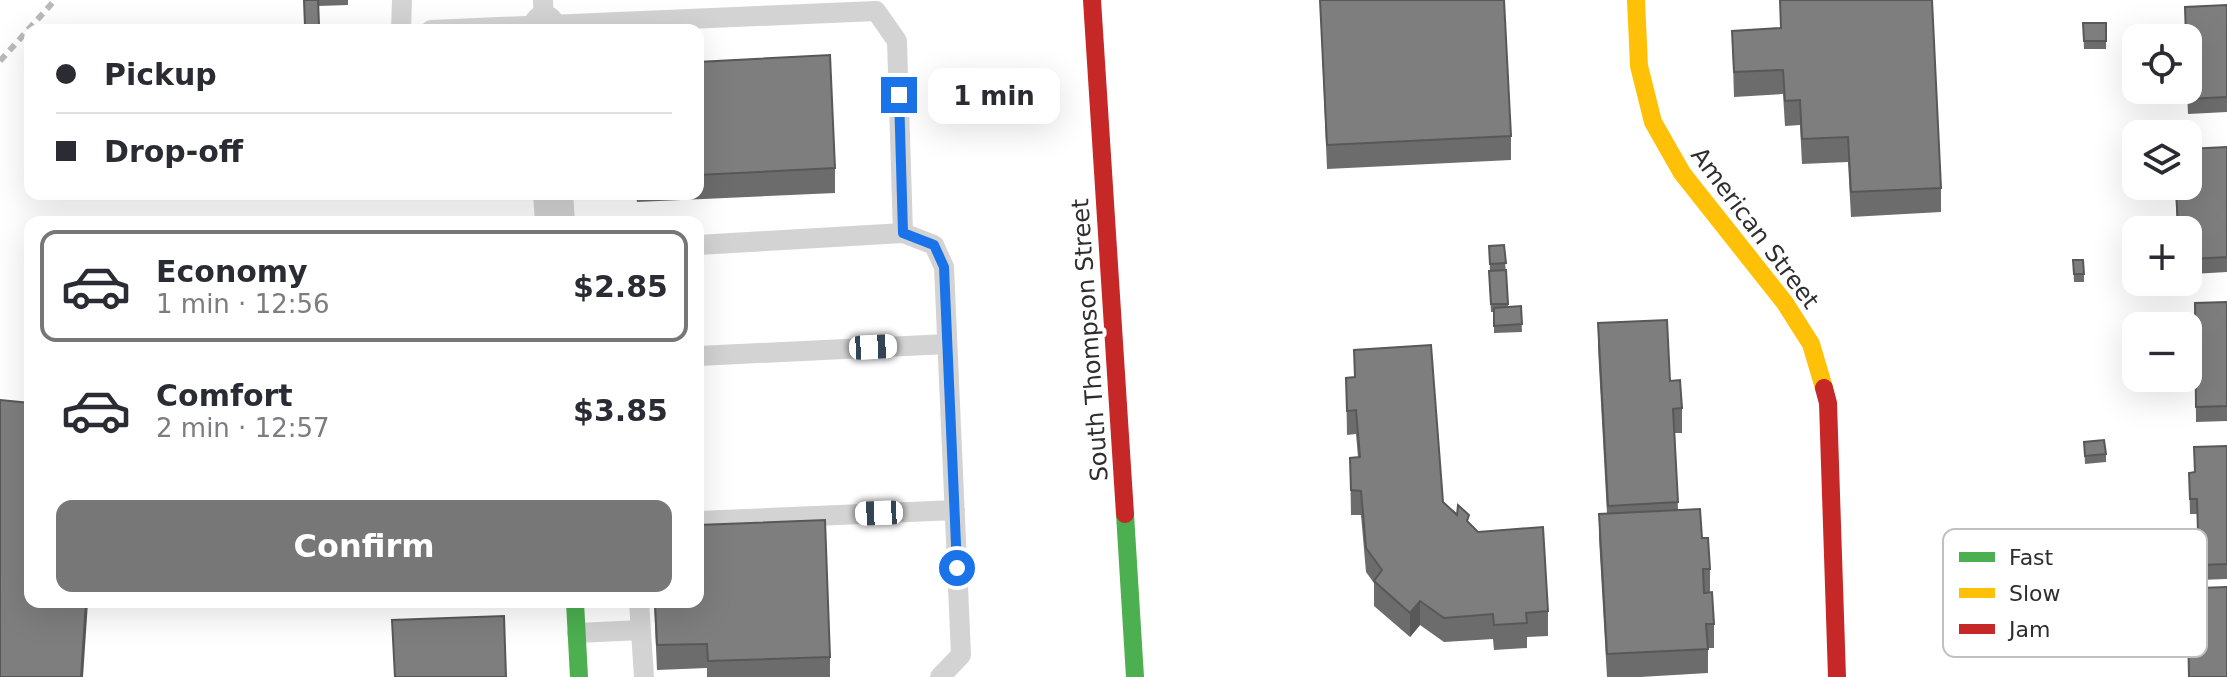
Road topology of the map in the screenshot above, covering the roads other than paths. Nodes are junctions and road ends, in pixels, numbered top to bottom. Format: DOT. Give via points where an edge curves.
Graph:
graph roads {
  1 [pos="402,0"];
  2 [pos="1092,0"];
  3 [pos="1636,0"];
  4 [pos="544,18"];
  5 [pos="401,24"];
  6 [pos="488,24"];
  7 [pos="903,233"];
  8 [pos="704,245"];
  9 [pos="947,344"];
  10 [pos="704,356"];
  11 [pos="955,510"];
  12 [pos="704,521"];
  13 [pos="575,608"];
  14 [pos="639,608"];
  15 [pos="641,630"];
  16 [pos="577,633"];
  17 [pos="579,677"];
  18 [pos="644,677"];
  19 [pos="940,677"];
  20 [pos="1135,677"];
  21 [pos="1837,677"];
  1 -- 5 [label="lane"];
  2 -- 20 [label="main road, South Thompson Street"];
  3 -- 21 [label="main road, American Street" via="1639,66 1653,122 1682,173 1811,344 1828,403"];
  4 -- 6 [label="lane"];
  4 -- 7 [label="lane" via="876,11 897,41"];
  7 -- 8 [label="lane"];
  7 -- 9 [label="lane" via="934,245 944,267"];
  9 -- 10 [label="lane"];
  9 -- 11 [label="lane"];
  11 -- 12 [label="lane"];
  11 -- 19 [label="lane" via="961,655"];
  13 -- 16 [label="main road"];
  14 -- 15 [label="lane"];
  15 -- 16 [label="lane"];
  15 -- 18 [label="lane"];
  16 -- 17 [label="main road"];
}
